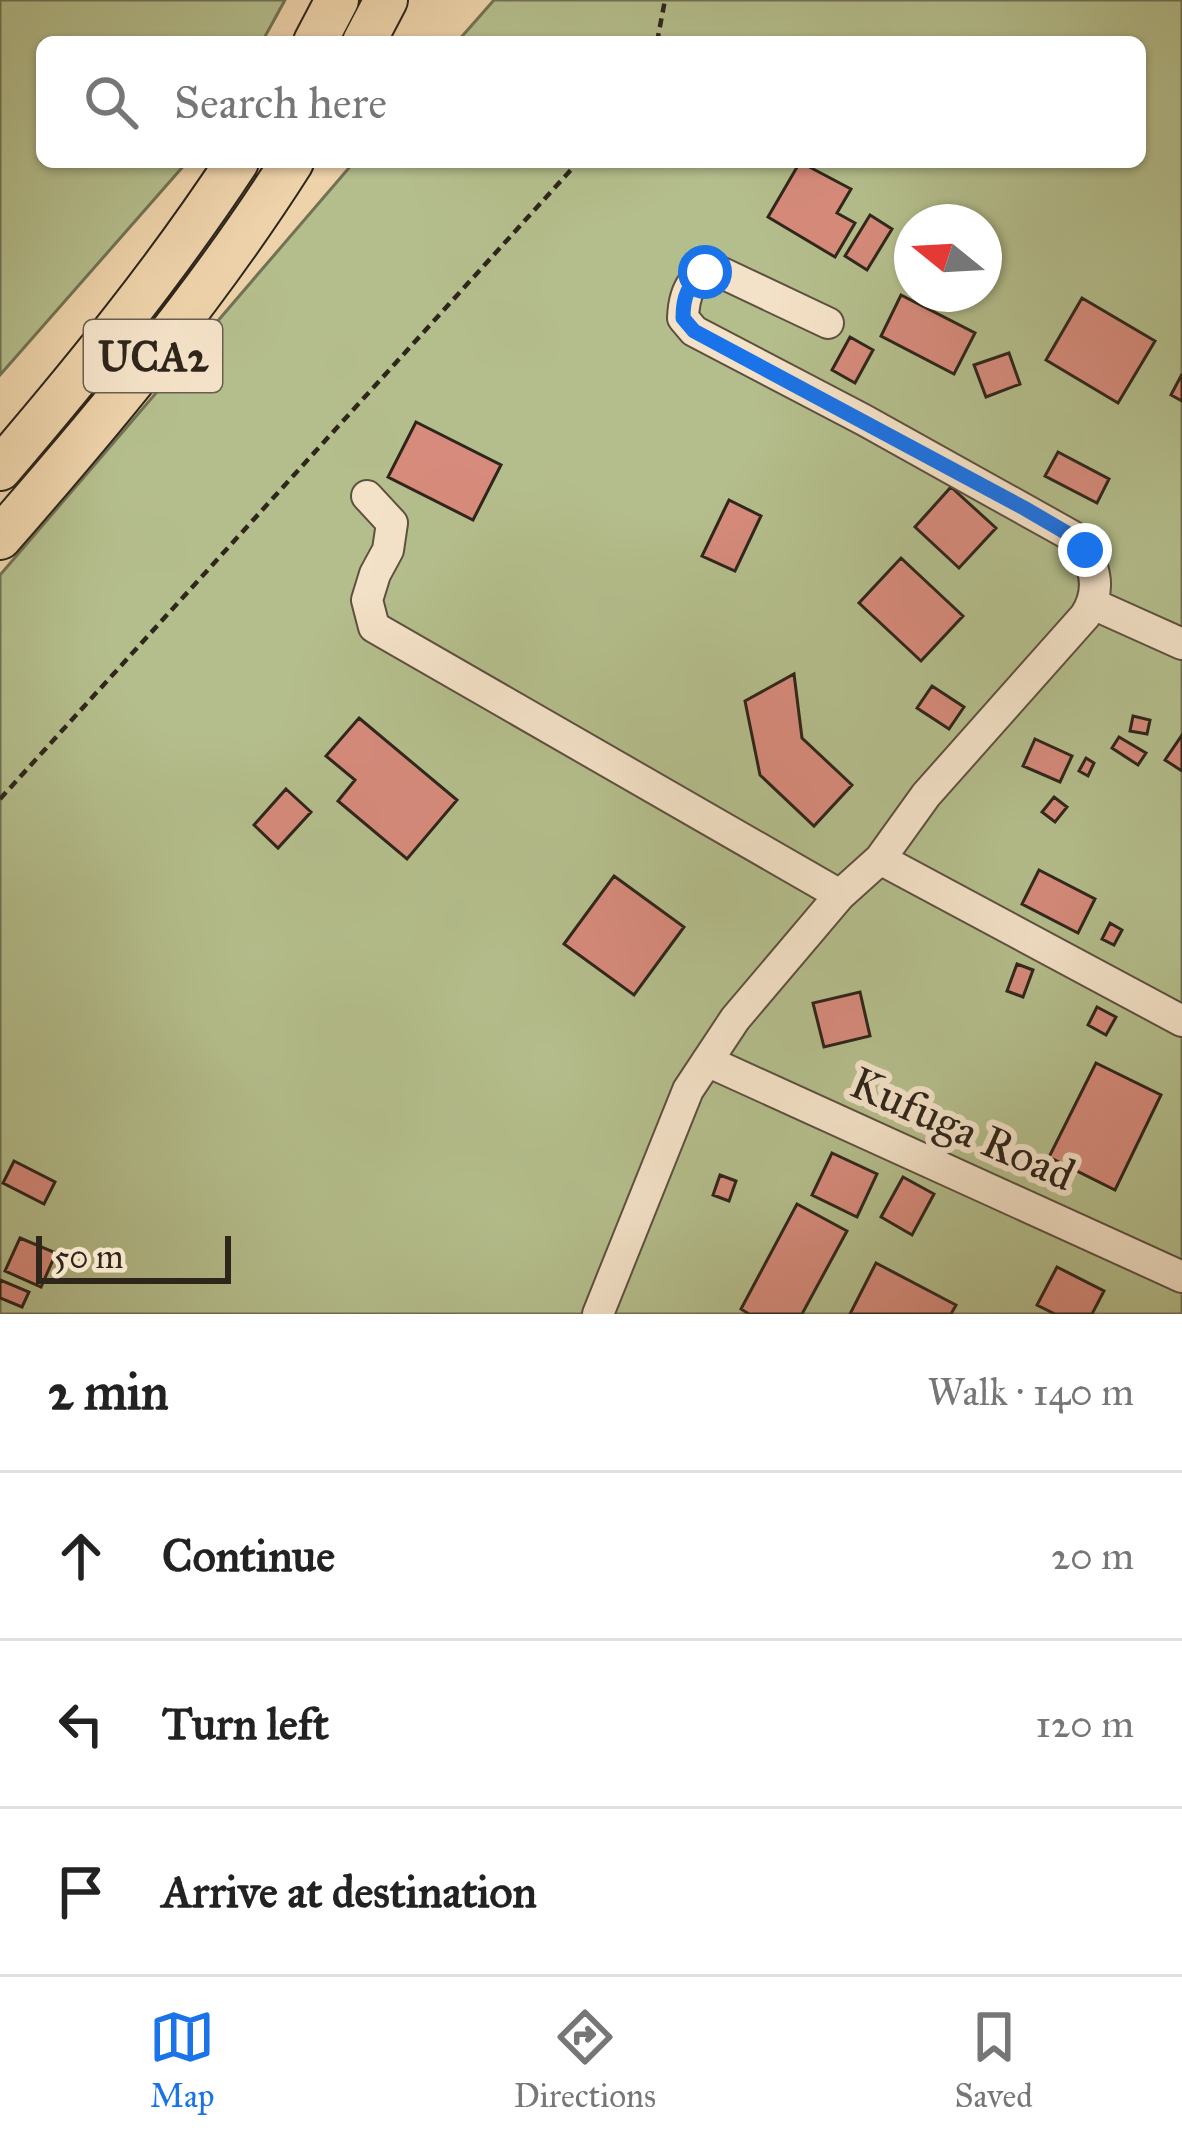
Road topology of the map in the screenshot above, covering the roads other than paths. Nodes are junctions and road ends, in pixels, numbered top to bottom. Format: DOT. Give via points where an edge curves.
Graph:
graph roads {
  1 [pos="337,0"];
  2 [pos="386,0"];
  3 [pos="318,36"];
  4 [pos="367,36"];
  5 [pos="233,168"];
  6 [pos="288,168"];
  7 [pos="828,323"];
  8 [pos="0,469"];
  9 [pos="367,496"];
  10 [pos="0,538"];
  11 [pos="1093,604"];
  12 [pos="1182,644"];
  13 [pos="880,859"];
  14 [pos="840,895"];
  15 [pos="1182,1021"];
  16 [pos="707,1061"];
  17 [pos="1182,1277"];
  18 [pos="608,1310"];
  1 -- 3 [label="highway"];
  2 -- 4 [label="highway"];
  5 -- 8 [label="highway, UCA2" via="87,367"];
  6 -- 10 [label="highway, UCA2" via="116,403"];
  7 -- 11 [label="street" via="718,271 691,283 683,299 683,318 694,331 1072,536 1094,567"];
  9 -- 14 [label="street" via="392,523 367,600 374,627"];
  11 -- 12 [label="street"];
  11 -- 13 [label="street"];
  13 -- 14 [label="street"];
  13 -- 15 [label="street"];
  14 -- 16 [label="street"];
  16 -- 17 [label="street, Kufuga Road"];
  16 -- 18 [label="street" via="688,1090"];
}
